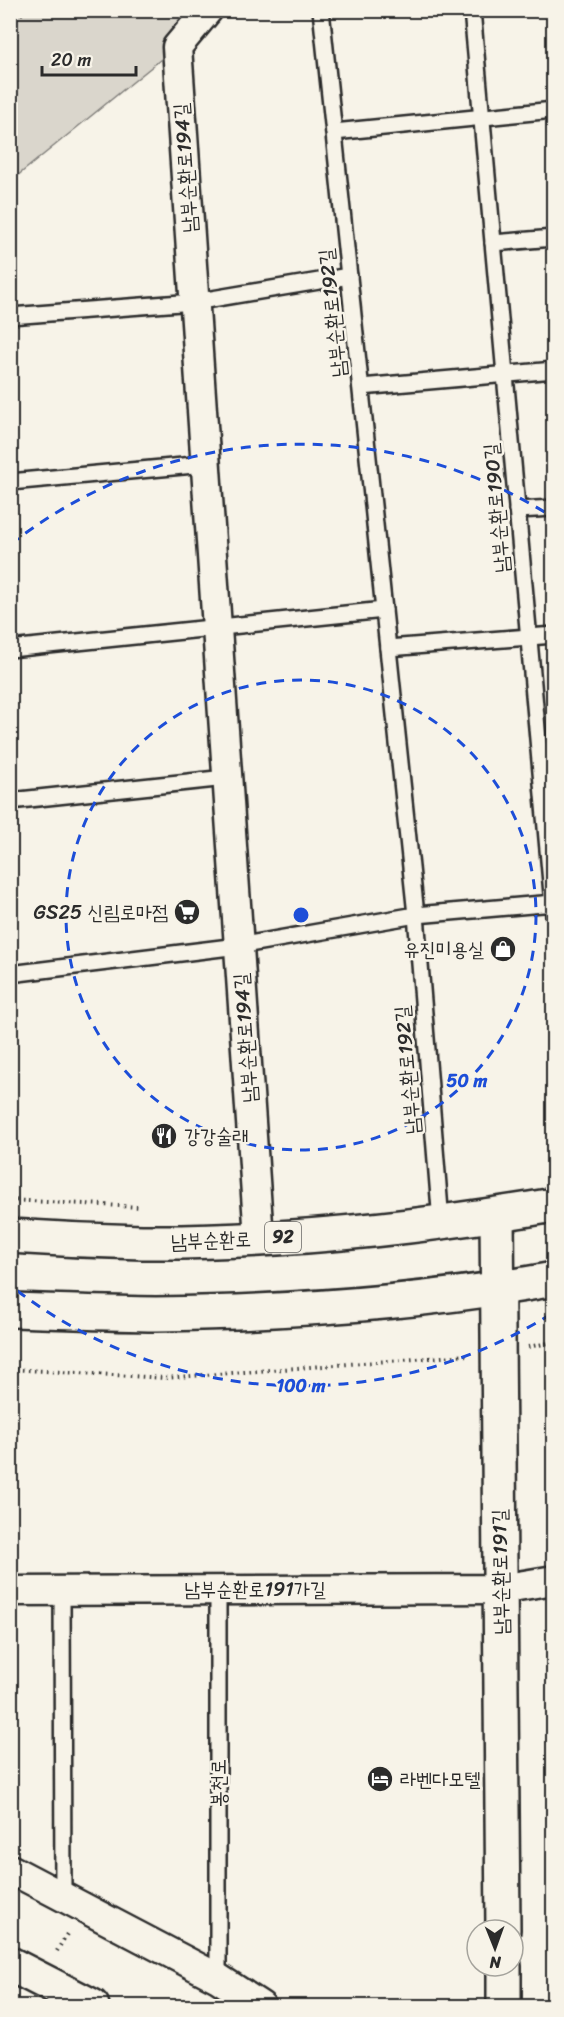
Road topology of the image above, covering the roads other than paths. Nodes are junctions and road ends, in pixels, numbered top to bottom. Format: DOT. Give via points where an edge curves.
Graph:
graph roads {
  1 [pos="208,10"];
  2 [pos="321,10"];
  3 [pos="472,10"];
  4 [pos="554,110"];
  5 [pos="482,116"];
  6 [pos="334,132"];
  7 [pos="554,238"];
  8 [pos="493,243"];
  9 [pos="349,276"];
  10 [pos="194,302"];
  11 [pos="10,316"];
  12 [pos="554,370"];
  13 [pos="505,375"];
  14 [pos="361,387"];
  15 [pos="205,464"];
  16 [pos="10,482"];
  17 [pos="554,508"];
  18 [pos="517,510"];
  19 [pos="384,610"];
  20 [pos="216,627"];
  21 [pos="554,635"];
  22 [pos="529,637"];
  23 [pos="388,648"];
  24 [pos="10,649"];
  25 [pos="547,764"];
  26 [pos="226,778"];
  27 [pos="10,801"];
  28 [pos="553,907"];
  29 [pos="416,915"];
  30 [pos="238,946"];
  31 [pos="10,974"];
  32 [pos="554,1205"];
  33 [pos="497,1215"];
  34 [pos="441,1222"];
  35 [pos="10,1236"];
  36 [pos="259,1238"];
  37 [pos="554,1279"];
  38 [pos="498,1289"];
  39 [pos="10,1310"];
  40 [pos="554,1580"];
  41 [pos="218,1589"];
  42 [pos="500,1589"];
  43 [pos="10,1591"];
  44 [pos="62,1591"];
  45 [pos="10,1869"];
  46 [pos="63,1897"];
  47 [pos="503,1918"];
  48 [pos="10,1964"];
  49 [pos="218,1978"];
  50 [pos="504,1978"];
  51 [pos="92,2007"];
  52 [pos="261,2007"];
  53 [pos="504,2007"];
  1 -- 10 [label="street, 남부순환로194길" via="177,47"];
  2 -- 6 [label="lane, 남부순환로192길"];
  3 -- 5 [label="lane, 남부순환로190길"];
  4 -- 5 [label="lane"];
  5 -- 6 [label="lane"];
  5 -- 8 [label="lane, 남부순환로190길"];
  6 -- 9 [label="lane, 남부순환로192길"];
  7 -- 8 [label="lane"];
  8 -- 13 [label="lane, 남부순환로190길"];
  9 -- 10 [label="lane"];
  9 -- 14 [label="lane, 남부순환로192길"];
  10 -- 11 [label="lane"];
  10 -- 15 [label="street, 남부순환로194길"];
  12 -- 13 [label="lane"];
  13 -- 14 [label="lane"];
  13 -- 18 [label="lane, 남부순환로190길"];
  14 -- 19 [label="lane, 남부순환로192길"];
  15 -- 16 [label="lane"];
  15 -- 20 [label="street, 남부순환로194길"];
  17 -- 18 [label="lane"];
  18 -- 22 [label="lane, 남부순환로190길"];
  19 -- 20 [label="lane"];
  19 -- 23 [label="lane, 남부순환로192길"];
  20 -- 24 [label="lane"];
  20 -- 26 [label="street, 남부순환로194길"];
  21 -- 22 [label="lane"];
  22 -- 23 [label="lane"];
  22 -- 25 [label="lane, 남부순환로190길"];
  23 -- 29 [label="lane, 남부순환로192길"];
  25 -- 28 [label="lane, 남부순환로190길"];
  26 -- 27 [label="lane"];
  26 -- 30 [label="street, 남부순환로194길"];
  28 -- 29 [label="lane, 남부순환로190길"];
  29 -- 30 [label="lane"];
  29 -- 34 [label="lane, 남부순환로192길"];
  30 -- 31 [label="lane, 남부순환로194길"];
  30 -- 36 [label="street, 남부순환로194길"];
  32 -- 33 [label="main road, 남부순환로 / 92"];
  33 -- 34 [label="main road, 남부순환로 / 92"];
  33 -- 38 [label="main road, 남부순환로191길"];
  34 -- 36 [label="main road, 남부순환로 / 92" via="354,1233"];
  35 -- 36 [label="main road, 남부순환로 / 92" via="144,1242"];
  37 -- 38 [label="main road"];
  38 -- 39 [label="main road" via="455,1296 155,1314"];
  38 -- 42 [label="main road, 남부순환로191길"];
  40 -- 42 [label="street, 남부순환로191가길"];
  41 -- 42 [label="street, 남부순환로191가길"];
  41 -- 44 [label="street, 남부순환로191가길"];
  41 -- 49 [label="lane, 봉천로"];
  42 -- 47 [label="main road, 남부순환로191길"];
  43 -- 44 [label="street, 남부순환로191가길"];
  44 -- 46 [label="lane"];
  45 -- 46 [label="street"];
  46 -- 49 [label="street"];
  48 -- 51 [label="main road"];
  49 -- 52 [label="street"];
  50 -- 53 [label="main road"];
}
